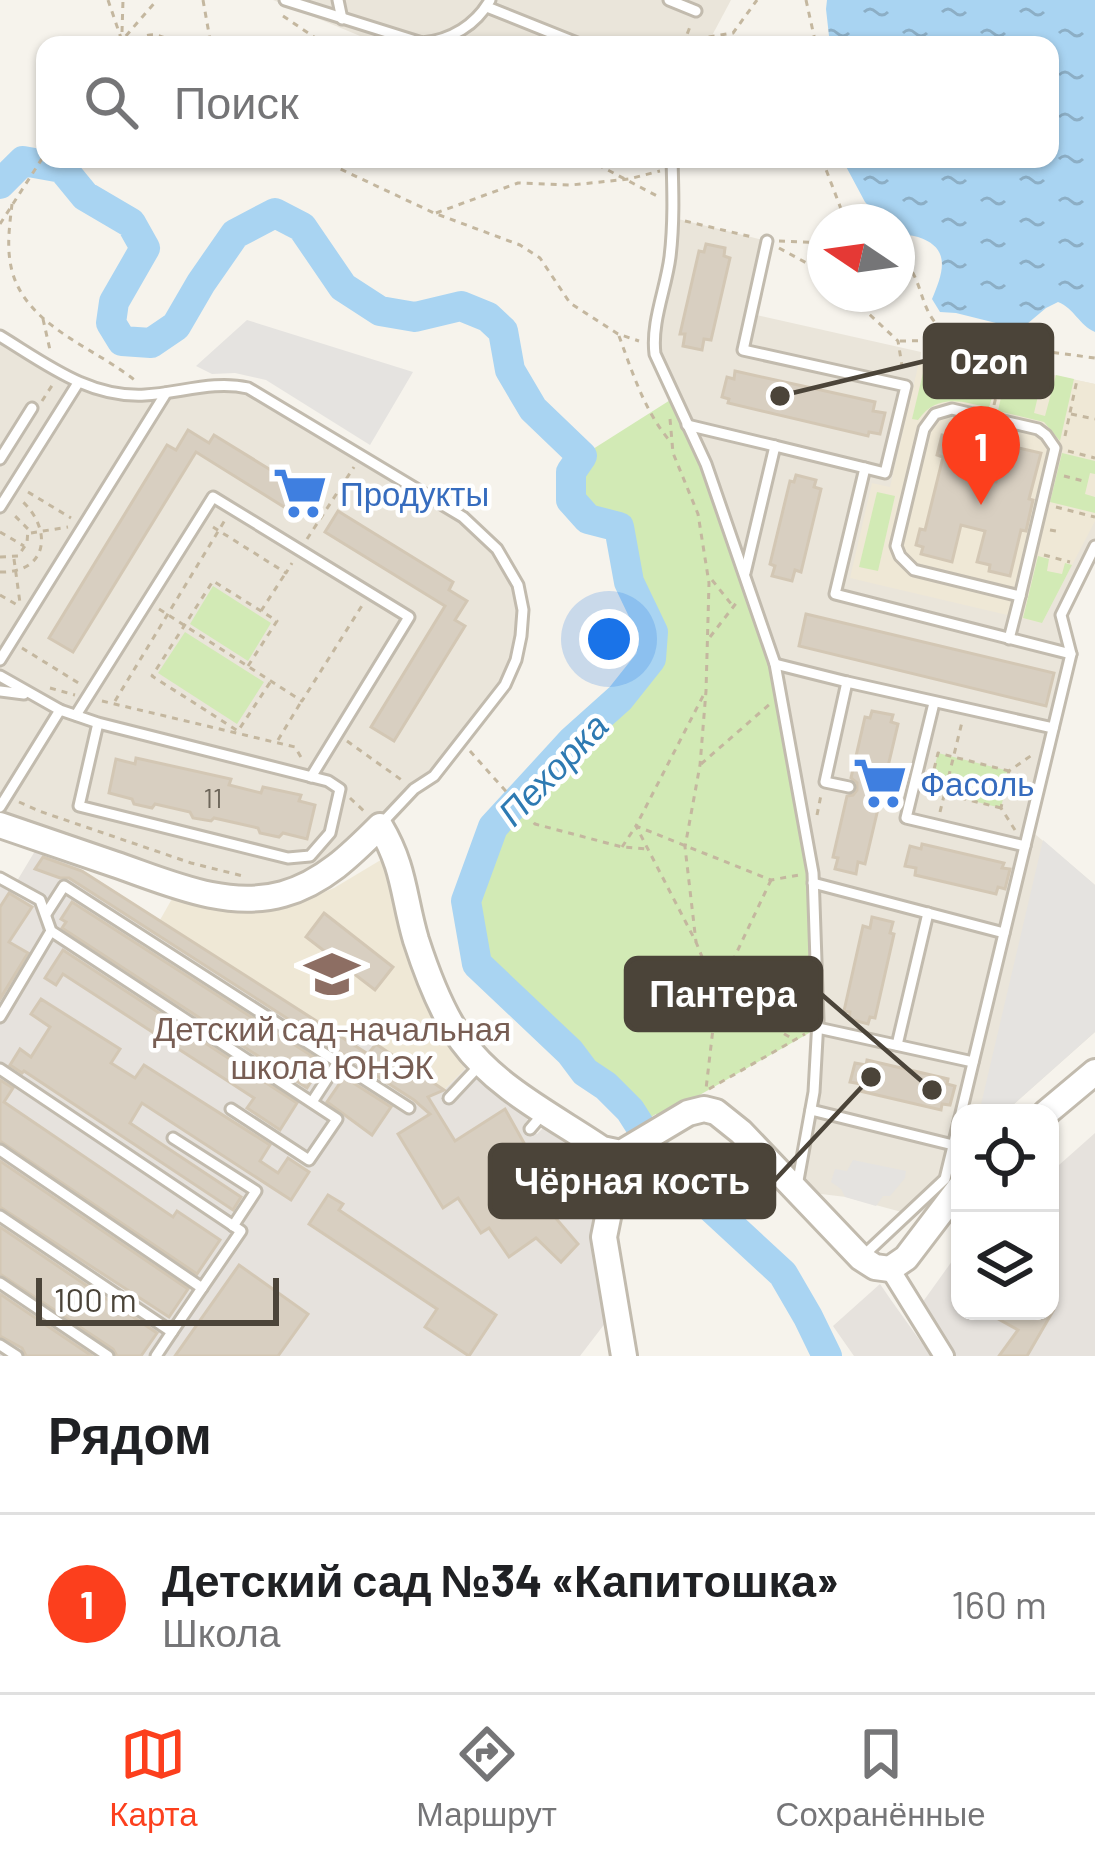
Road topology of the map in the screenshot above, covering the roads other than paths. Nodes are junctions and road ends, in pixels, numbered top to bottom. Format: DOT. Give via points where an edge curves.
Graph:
graph roads {
  1 [pos="286,0"];
  2 [pos="338,0"];
  3 [pos="669,0"];
  4 [pos="488,4"];
  5 [pos="696,11"];
  6 [pos="342,19"];
  7 [pos="399,36"];
  8 [pos="451,36"];
  9 [pos="561,36"];
  10 [pos="672,168"];
  11 [pos="767,241"];
  12 [pos="0,336"];
  13 [pos="78,383"];
  14 [pos="166,393"];
  15 [pos="35,406"];
  16 [pos="687,424"];
  17 [pos="776,446"];
  18 [pos="0,459"];
  19 [pos="865,468"];
  20 [pos="885,473"];
  21 [pos="0,474"];
  22 [pos="912,479"];
  23 [pos="12,489"];
  24 [pos="0,507"];
  25 [pos="1095,546"];
  26 [pos="745,573"];
  27 [pos="1020,596"];
  28 [pos="1010,639"];
  29 [pos="1071,654"];
  30 [pos="0,660"];
  31 [pos="775,664"];
  32 [pos="0,676"];
  33 [pos="847,682"];
  34 [pos="0,692"];
  35 [pos="30,695"];
  36 [pos="934,703"];
  37 [pos="60,710"];
  38 [pos="76,716"];
  39 [pos="98,723"];
  40 [pos="1053,728"];
  41 [pos="311,777"];
  42 [pos="849,787"];
  43 [pos="0,807"];
  44 [pos="0,825"];
  45 [pos="380,826"];
  46 [pos="1025,846"];
  47 [pos="0,878"];
  48 [pos="813,878"];
  49 [pos="928,913"];
  50 [pos="46,914"];
  51 [pos="51,931"];
  52 [pos="1004,933"];
  53 [pos="0,1017"];
  54 [pos="818,1028"];
  55 [pos="897,1045"];
  56 [pos="338,1062"];
  57 [pos="973,1062"];
  58 [pos="482,1063"];
  59 [pos="0,1070"];
  60 [pos="1095,1072"];
  61 [pos="449,1098"];
  62 [pos="312,1102"];
  63 [pos="963,1104"];
  64 [pos="1057,1104"];
  65 [pos="409,1108"];
  66 [pos="231,1109"];
  67 [pos="811,1110"];
  68 [pos="173,1138"];
  69 [pos="951,1145"];
  70 [pos="627,1149"];
  71 [pos="0,1150"];
  72 [pos="951,1154"];
  73 [pos="796,1191"];
  74 [pos="951,1199"];
  75 [pos="0,1216"];
  76 [pos="233,1226"];
  77 [pos="861,1258"];
  78 [pos="0,1283"];
  79 [pos="895,1286"];
  80 [pos="202,1288"];
  81 [pos="172,1332"];
  82 [pos="0,1345"];
  83 [pos="17,1356"];
  84 [pos="108,1356"];
  85 [pos="156,1356"];
  86 [pos="624,1356"];
  87 [pos="944,1356"];
  1 -- 6 [label="lane"];
  2 -- 6 [label="lane"];
  3 -- 5 [label="lane"];
  4 -- 8 [label="lane"];
  4 -- 9 [label="lane"];
  6 -- 7 [label="lane"];
  10 -- 16 [label="lane" via="670,260 653,339"];
  11 -- 20 [label="lane" via="743,350 906,386"];
  12 -- 13 [label="lane"];
  13 -- 14 [label="lane" via="112,393"];
  13 -- 23 [label="lane"];
  14 -- 30 [label="lane"];
  14 -- 45 [label="lane" via="234,385 264,395 464,518 518,584 521,636 505,685 434,776"];
  15 -- 18 [label="lane"];
  16 -- 17 [label="lane"];
  16 -- 26 [label="lane"];
  17 -- 19 [label="lane"];
  17 -- 26 [label="lane"];
  19 -- 20 [label="lane"];
  19 -- 28 [label="lane" via="835,594"];
  20 -- 22 [label="lane"];
  21 -- 23 [label="lane"];
  22 -- 27 [label="lane" via="896,546 907,564"];
  22 -- 27 [label="lane" via="924,429 952,409 1046,435 1054,448 1050,473"];
  23 -- 24 [label="lane"];
  25 -- 29 [label="lane" via="1061,615"];
  26 -- 31 [label="lane"];
  27 -- 28 [label="lane"];
  28 -- 29 [label="lane"];
  29 -- 40 [label="lane"];
  31 -- 33 [label="lane"];
  31 -- 48 [label="lane"];
  32 -- 35 [label="lane"];
  33 -- 36 [label="lane"];
  33 -- 42 [label="lane" via="825,782"];
  34 -- 35 [label="lane"];
  35 -- 37 [label="lane"];
  36 -- 40 [label="lane"];
  36 -- 46 [label="lane" via="906,818"];
  37 -- 38 [label="lane"];
  37 -- 43 [label="lane"];
  38 -- 39 [label="lane"];
  38 -- 41 [label="lane" via="213,496 409,617"];
  39 -- 41 [label="lane"];
  39 -- 41 [label="lane" via="79,806 298,859 330,833 340,789"];
  40 -- 46 [label="lane"];
  44 -- 45 [label="street" via="187,889 247,899 318,879"];
  45 -- 58 [label="street" via="394,850 421,964"];
  46 -- 52 [label="lane"];
  47 -- 50 [label="lane" via="40,900"];
  48 -- 49 [label="lane"];
  48 -- 54 [label="lane"];
  49 -- 52 [label="lane"];
  49 -- 55 [label="lane"];
  50 -- 51 [label="lane"];
  50 -- 56 [label="lane" via="64,886"];
  51 -- 53 [label="lane"];
  51 -- 62 [label="lane"];
  52 -- 57 [label="lane"];
  54 -- 55 [label="lane"];
  54 -- 67 [label="lane"];
  55 -- 57 [label="lane"];
  56 -- 62 [label="lane"];
  56 -- 65 [label="lane"];
  57 -- 63 [label="lane"];
  58 -- 61 [label="lane"];
  58 -- 70 [label="street" via="538,1120 602,1149"];
  59 -- 76 [label="lane"];
  60 -- 64 [label="street"];
  62 -- 66 [label="lane" via="337,1119 310,1160"];
  67 -- 69 [label="lane"];
  67 -- 73 [label="lane"];
  68 -- 76 [label="lane" via="256,1191"];
  70 -- 73 [label="street" via="704,1109 741,1132"];
  70 -- 86 [label="street" via="604,1237"];
  71 -- 80 [label="lane"];
  72 -- 77 [label="lane" via="945,1179"];
  73 -- 77 [label="street"];
  74 -- 79 [label="street"];
  75 -- 81 [label="lane"];
  76 -- 80 [label="lane" via="242,1231"];
  77 -- 79 [label="street"];
  78 -- 84 [label="lane"];
  79 -- 87 [label="street"];
  80 -- 81 [label="lane"];
  81 -- 85 [label="lane"];
  82 -- 83 [label="lane"];
}
